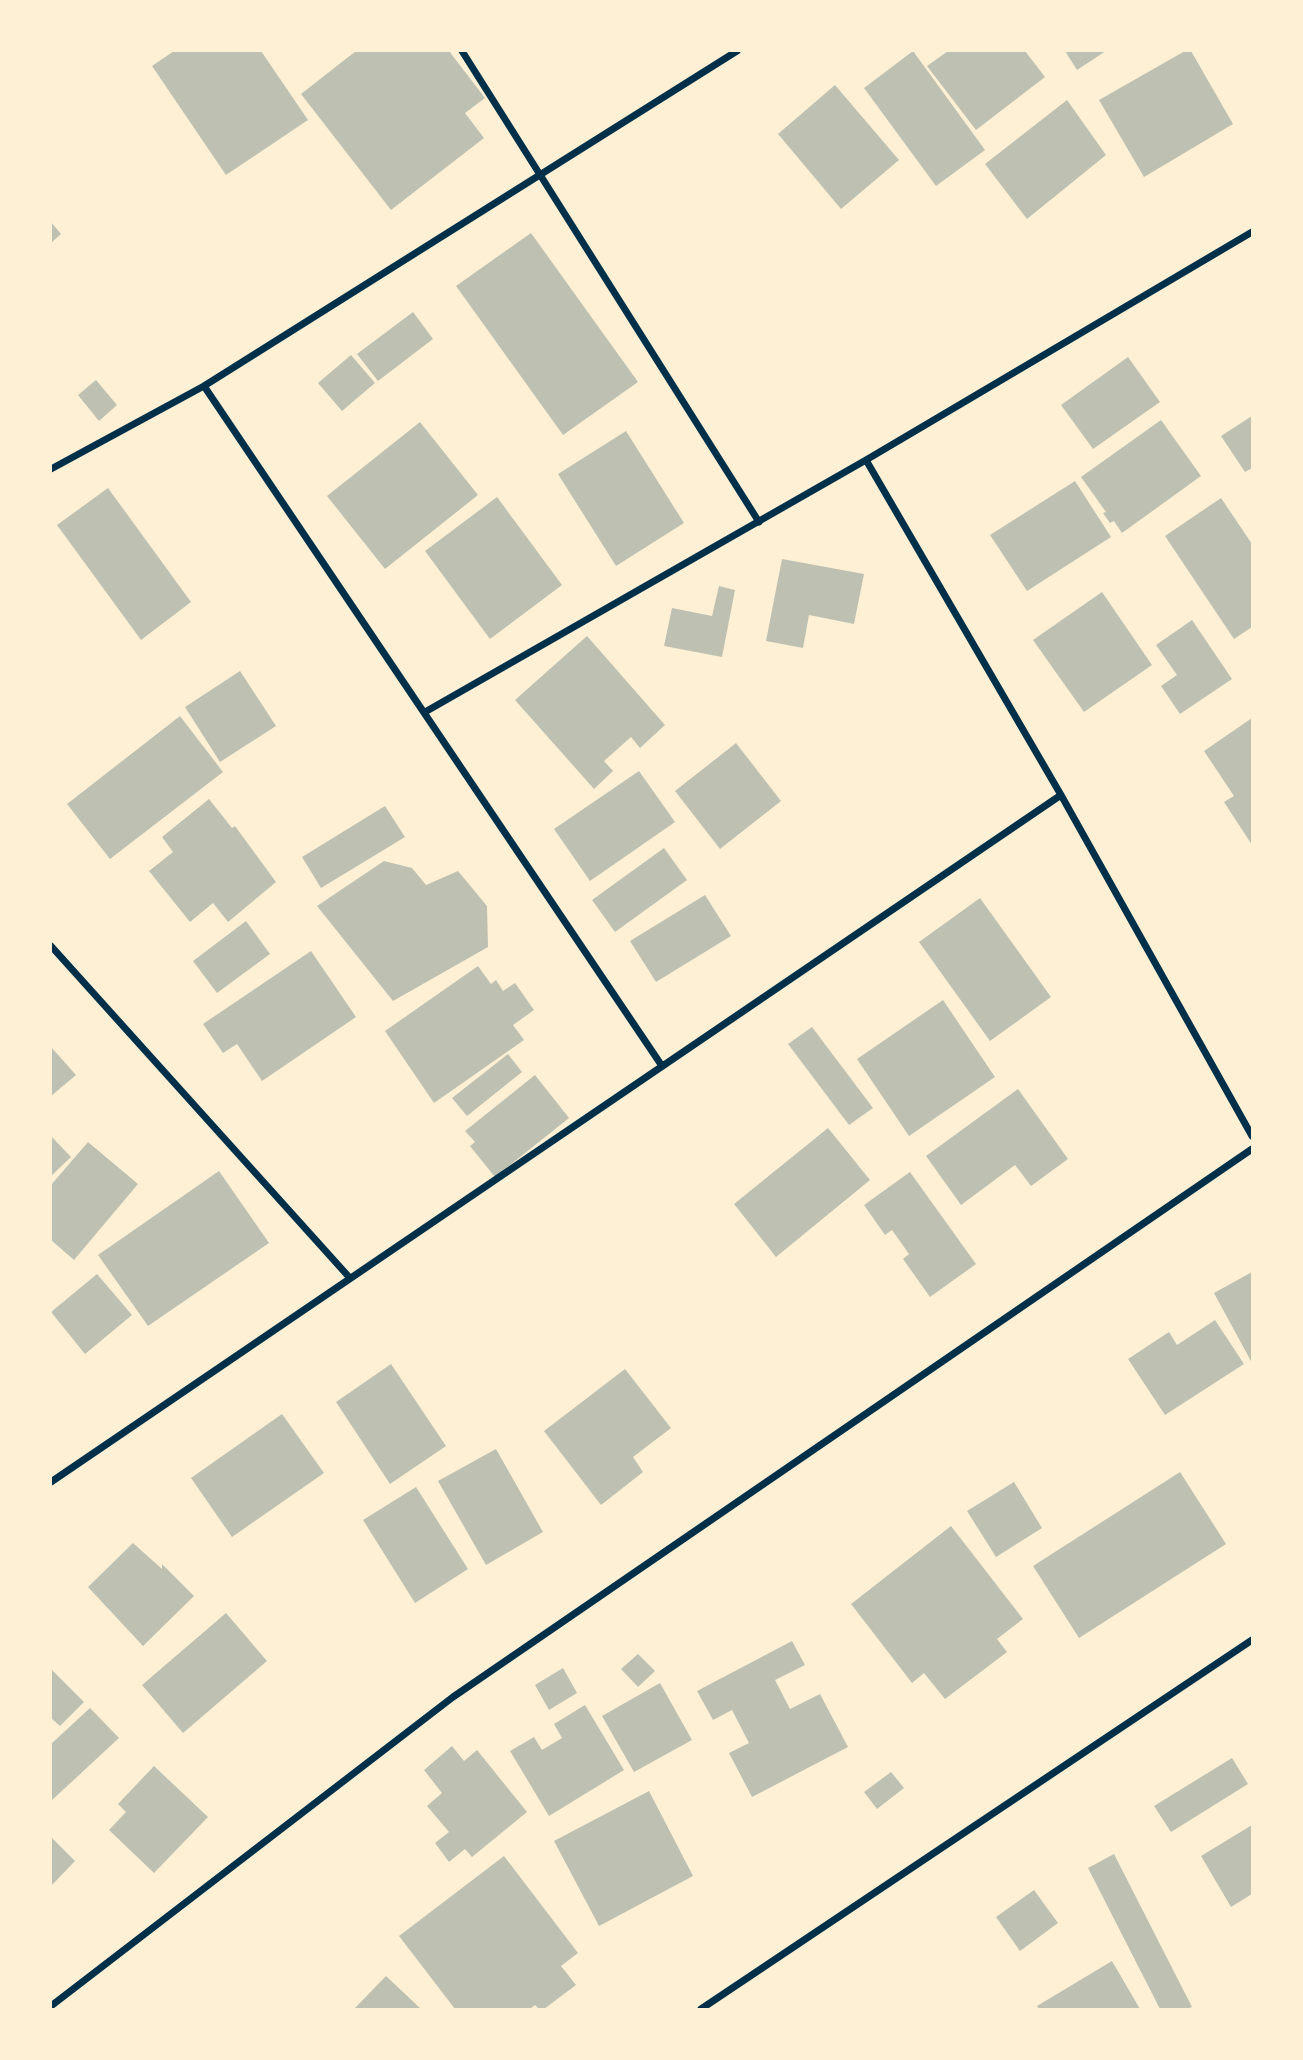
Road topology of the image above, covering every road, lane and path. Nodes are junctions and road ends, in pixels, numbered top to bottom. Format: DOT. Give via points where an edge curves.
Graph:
graph roads {
  1 [pos="461,51"];
  2 [pos="737,51"];
  3 [pos="539,175"];
  4 [pos="1252,232"];
  5 [pos="204,386"];
  6 [pos="866,460"];
  7 [pos="51,469"];
  8 [pos="759,522"];
  9 [pos="425,712"];
  10 [pos="1061,795"];
  11 [pos="51,946"];
  12 [pos="662,1066"];
  13 [pos="1252,1136"];
  14 [pos="1252,1149"];
  15 [pos="349,1277"];
  16 [pos="51,1482"];
  17 [pos="1252,1640"];
  18 [pos="52,2003"];
  19 [pos="701,2009"];
  1 -- 3 [label="street"];
  2 -- 3 [label="street"];
  3 -- 5 [label="street"];
  3 -- 8 [label="street"];
  4 -- 6 [label="street"];
  5 -- 7 [label="street"];
  5 -- 9 [label="street"];
  6 -- 8 [label="street"];
  6 -- 10 [label="street"];
  8 -- 9 [label="street"];
  9 -- 12 [label="street"];
  10 -- 12 [label="street"];
  10 -- 13 [label="street"];
  11 -- 15 [label="street"];
  12 -- 15 [label="street"];
  14 -- 18 [label="street" via="453,1697"];
  15 -- 16 [label="street"];
  17 -- 19 [label="street"];
}
